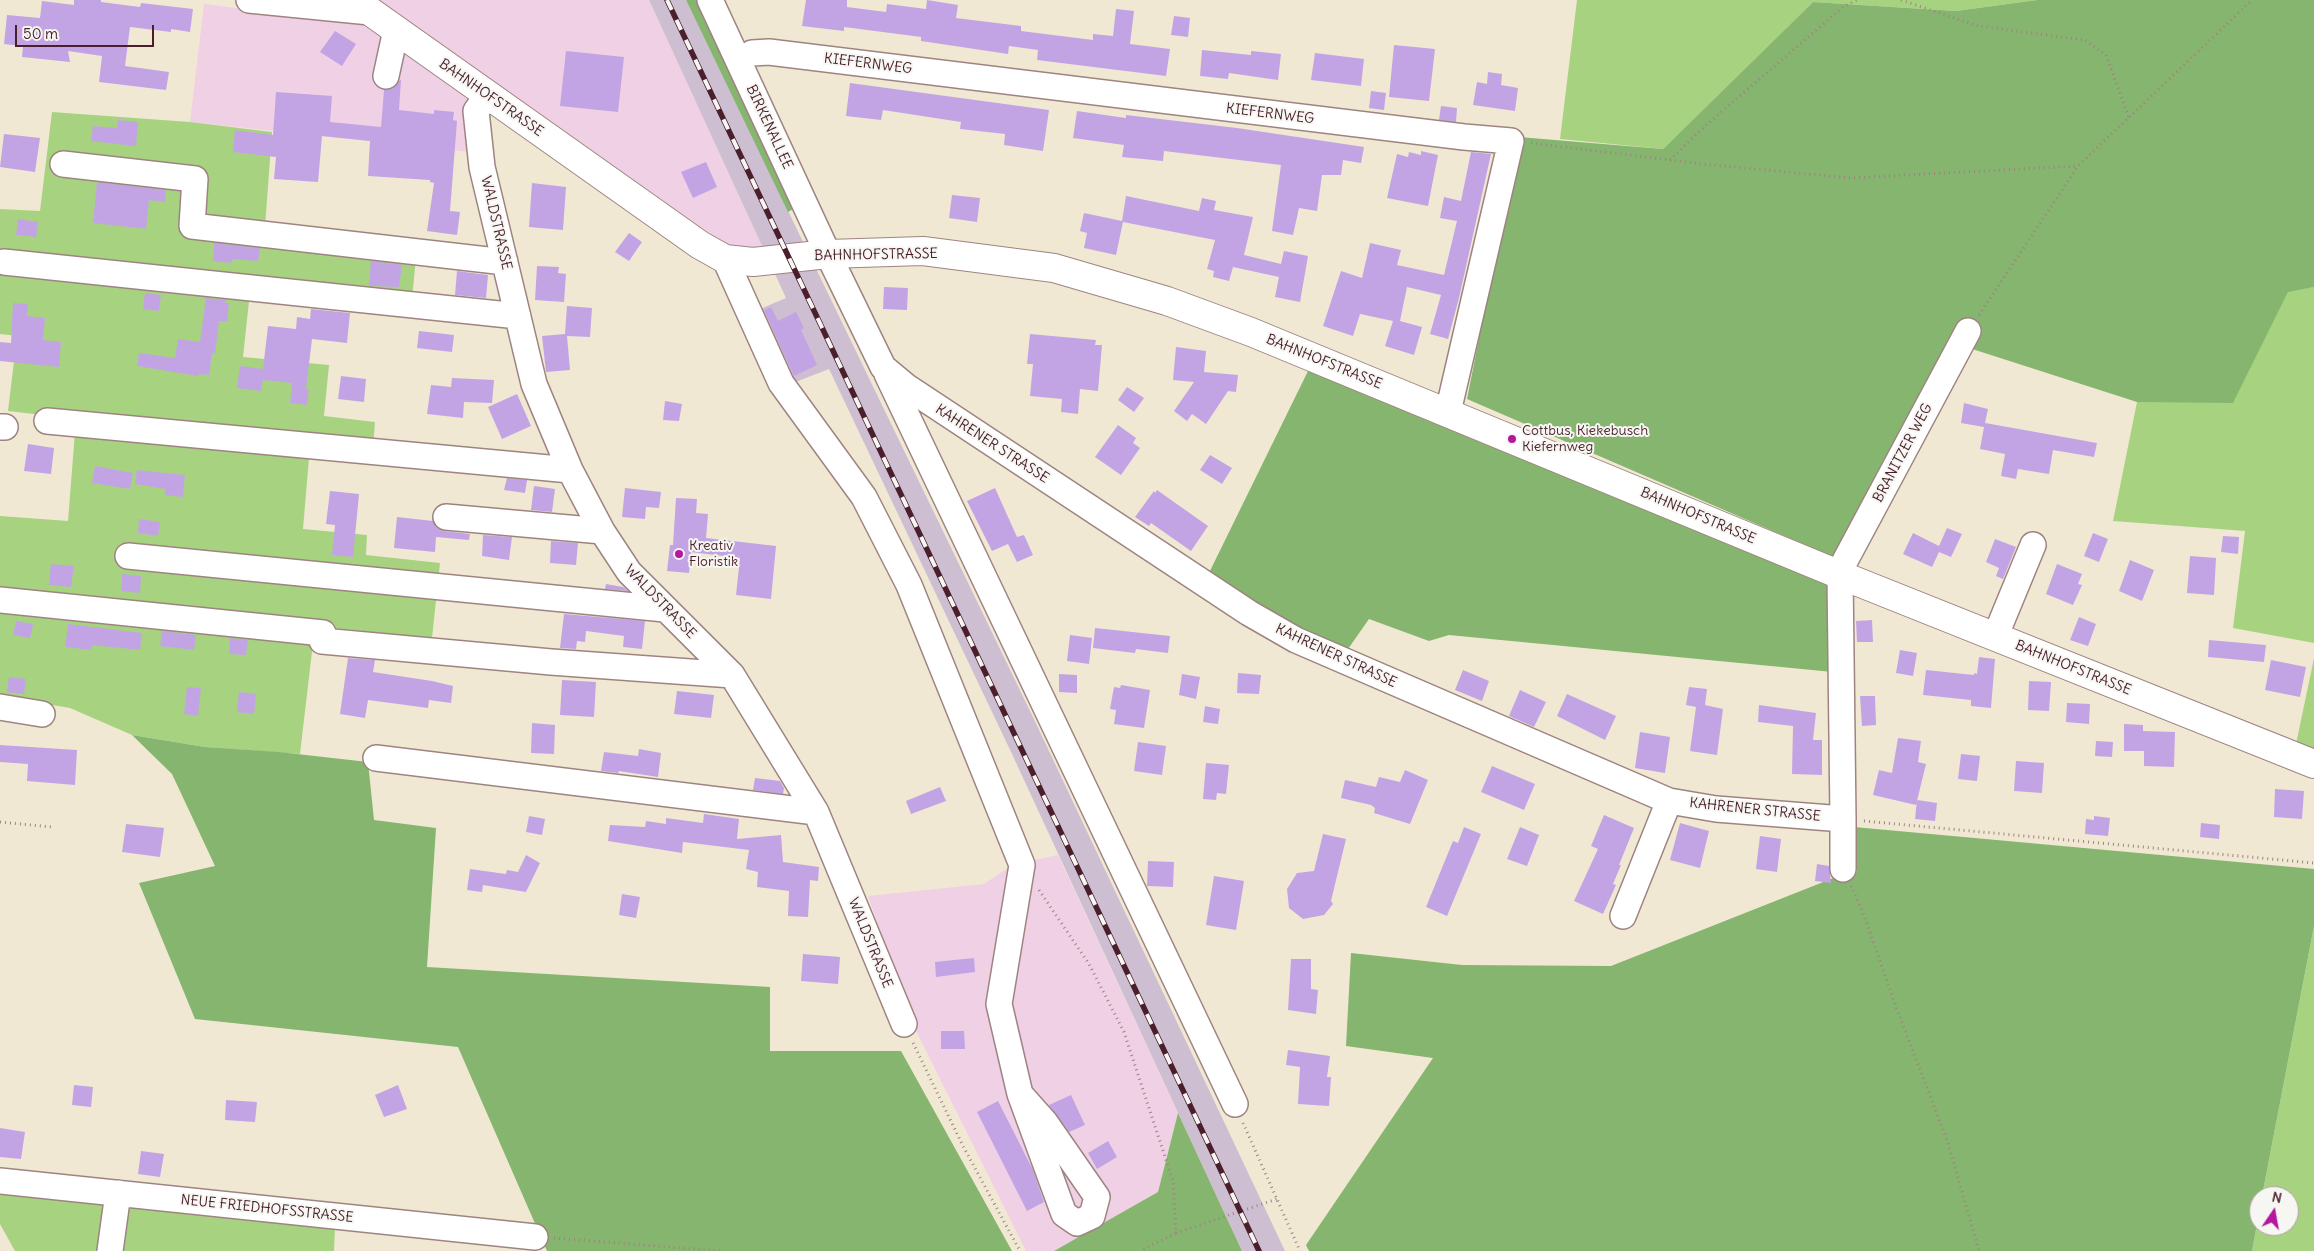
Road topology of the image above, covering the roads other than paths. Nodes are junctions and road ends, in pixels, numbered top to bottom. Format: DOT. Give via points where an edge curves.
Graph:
graph roads {
  1 [pos="249,0"];
  2 [pos="710,0"];
  3 [pos="362,6"];
  4 [pos="396,30"];
  5 [pos="752,53"];
  6 [pos="386,76"];
  7 [pos="487,96"];
  8 [pos="63,164"];
  9 [pos="828,254"];
  10 [pos="725,259"];
  11 [pos="4,262"];
  12 [pos="505,262"];
  13 [pos="518,316"];
  14 [pos="1968,331"];
  15 [pos="883,367"];
  16 [pos="1448,412"];
  17 [pos="46,421"];
  18 [pos="570,470"];
  19 [pos="446,517"];
  20 [pos="602,531"];
  21 [pos="2034,545"];
  22 [pos="128,556"];
  23 [pos="1839,575"];
  24 [pos="0,600"];
  25 [pos="666,609"];
  26 [pos="1995,637"];
  27 [pos="732,675"];
  28 [pos="0,707"];
  29 [pos="42,714"];
  30 [pos="376,758"];
  31 [pos="2314,764"];
  32 [pos="1669,801"];
  33 [pos="816,812"];
  34 [pos="1843,819"];
  35 [pos="1843,869"];
  36 [pos="1623,916"];
  37 [pos="904,1024"];
  38 [pos="1020,1094"];
  39 [pos="1235,1104"];
  40 [pos="0,1181"];
  41 [pos="118,1193"];
  42 [pos="534,1237"];
  43 [pos="110,1251"];
  1 -- 3 [label="street"];
  2 -- 9 [label="street, BIRKENALLEE"];
  3 -- 4 [label="main road, BAHNHOFSTRASSE"];
  4 -- 6 [label="street"];
  4 -- 7 [label="main road, BAHNHOFSTRASSE"];
  5 -- 16 [label="street, KIEFERNWEG" via="770,52 1464,137 1511,140"];
  7 -- 10 [label="main road, BAHNHOFSTRASSE" via="700,245"];
  7 -- 12 [label="street, WALDSTRASSE" via="476,111 482,167"];
  8 -- 12 [label="street" via="195,179 192,226"];
  9 -- 10 [label="main road, BAHNHOFSTRASSE" via="753,262"];
  9 -- 15 [label="street, KAHRENER STRASSE"];
  9 -- 16 [label="main road, BAHNHOFSTRASSE" via="923,251 1076,273 1168,301 1251,332"];
  10 -- 38 [label="street" via="781,383 864,497 909,585 1022,865 999,1004"];
  11 -- 13 [label="street"];
  12 -- 13 [label="street, WALDSTRASSE"];
  13 -- 18 [label="street, WALDSTRASSE" via="534,384"];
  14 -- 23 [label="street, BRANITZER WEG"];
  15 -- 32 [label="street, KAHRENER STRASSE" via="906,388 1249,613 1296,640"];
  15 -- 39 [label="street, KAHRENER STRASSE"];
  16 -- 23 [label="main road, BAHNHOFSTRASSE"];
  17 -- 18 [label="street"];
  18 -- 20 [label="street, WALDSTRASSE"];
  19 -- 20 [label="street"];
  20 -- 25 [label="street, WALDSTRASSE" via="629,572"];
  21 -- 26 [label="street"];
  22 -- 25 [label="street"];
  23 -- 26 [label="main road, BAHNHOFSTRASSE"];
  23 -- 34 [label="street"];
  24 -- 27 [label="street" via="323,633 322,640 550,662"];
  25 -- 27 [label="street, WALDSTRASSE"];
  26 -- 31 [label="main road, BAHNHOFSTRASSE"];
  27 -- 33 [label="street, WALDSTRASSE"];
  28 -- 29 [label="street"];
  30 -- 33 [label="street"];
  32 -- 34 [label="street, KAHRENER STRASSE" via="1716,809"];
  32 -- 36 [label="street"];
  33 -- 37 [label="street, WALDSTRASSE"];
  34 -- 35 [label="street"];
  40 -- 41 [label="street, NEUE FRIEDHOFSSTRASSE"];
  41 -- 42 [label="street, NEUE FRIEDHOFSSTRASSE"];
  41 -- 43 [label="street"];
}
